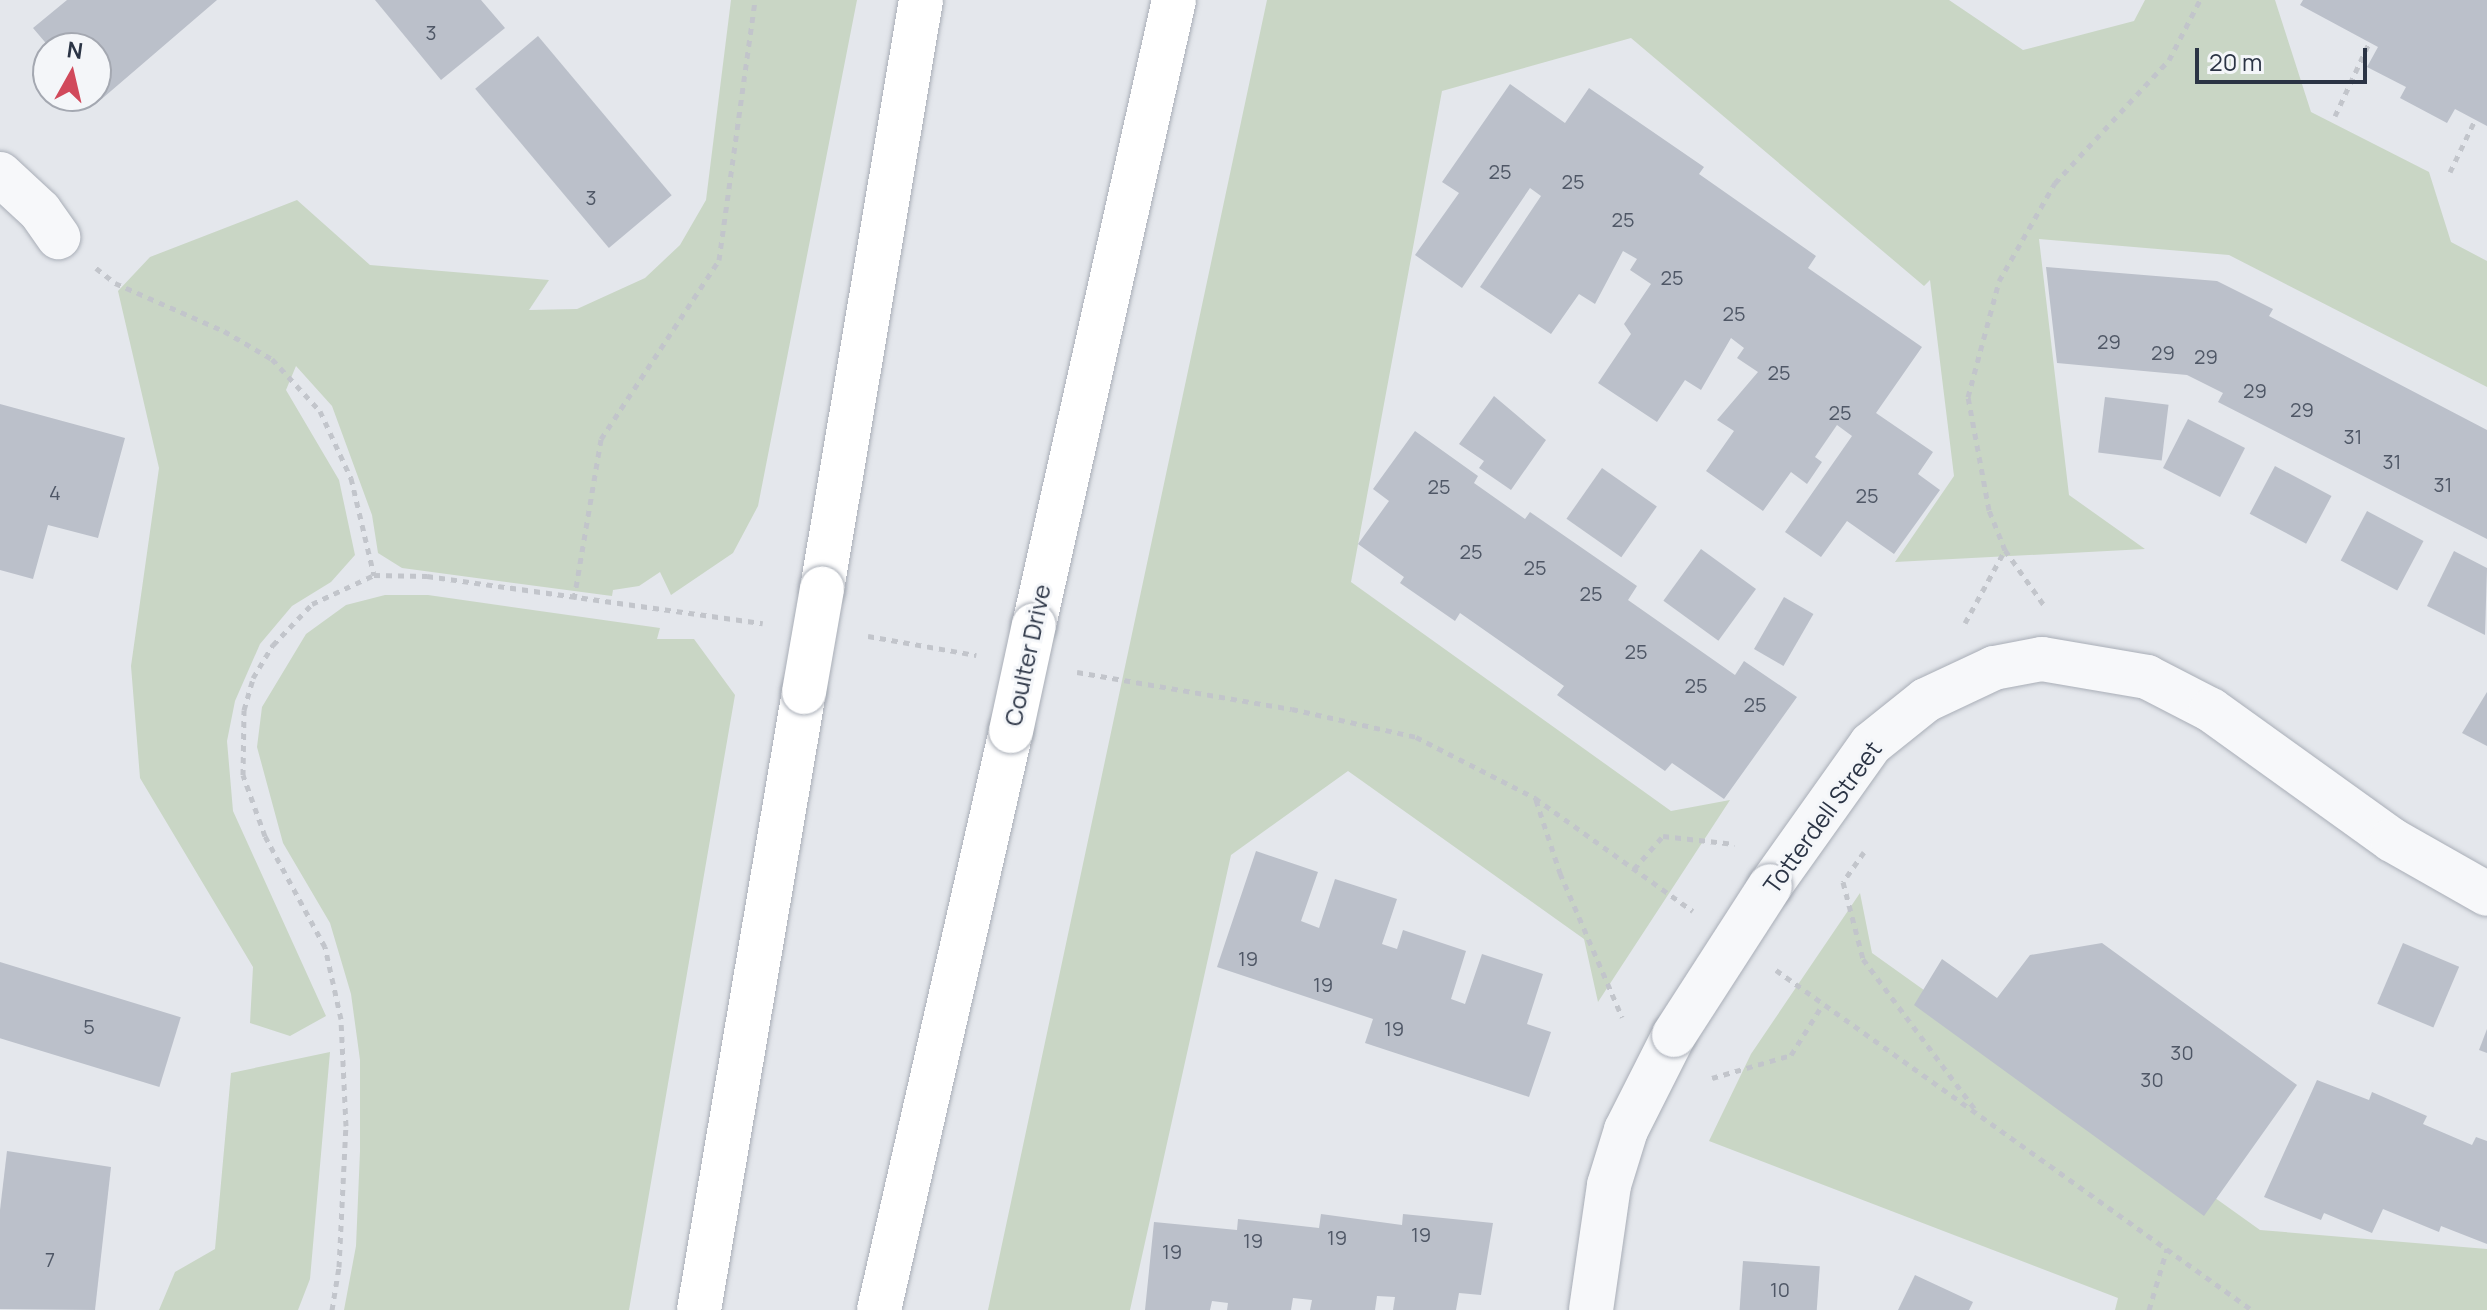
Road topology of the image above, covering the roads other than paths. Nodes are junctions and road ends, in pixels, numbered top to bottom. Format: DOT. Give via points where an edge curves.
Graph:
graph roads {
  1 [pos="921,0"];
  2 [pos="1174,0"];
  3 [pos="0,174"];
  4 [pos="58,237"];
  5 [pos="2487,894"];
  6 [pos="699,1310"];
  7 [pos="879,1310"];
  8 [pos="1591,1310"];
  1 -- 6 [label="main road, bridge"];
  2 -- 7 [label="main road, Coulter Drive, bridge"];
  3 -- 4 [label="street" via="40,211"];
  5 -- 8 [label="street, Totterdell Street, bridge" via="2392,840 2211,710 2147,677 2042,659 1994,668 1926,700 1871,744 1770,886 1666,1049 1626,1130 1609,1185"];
}
